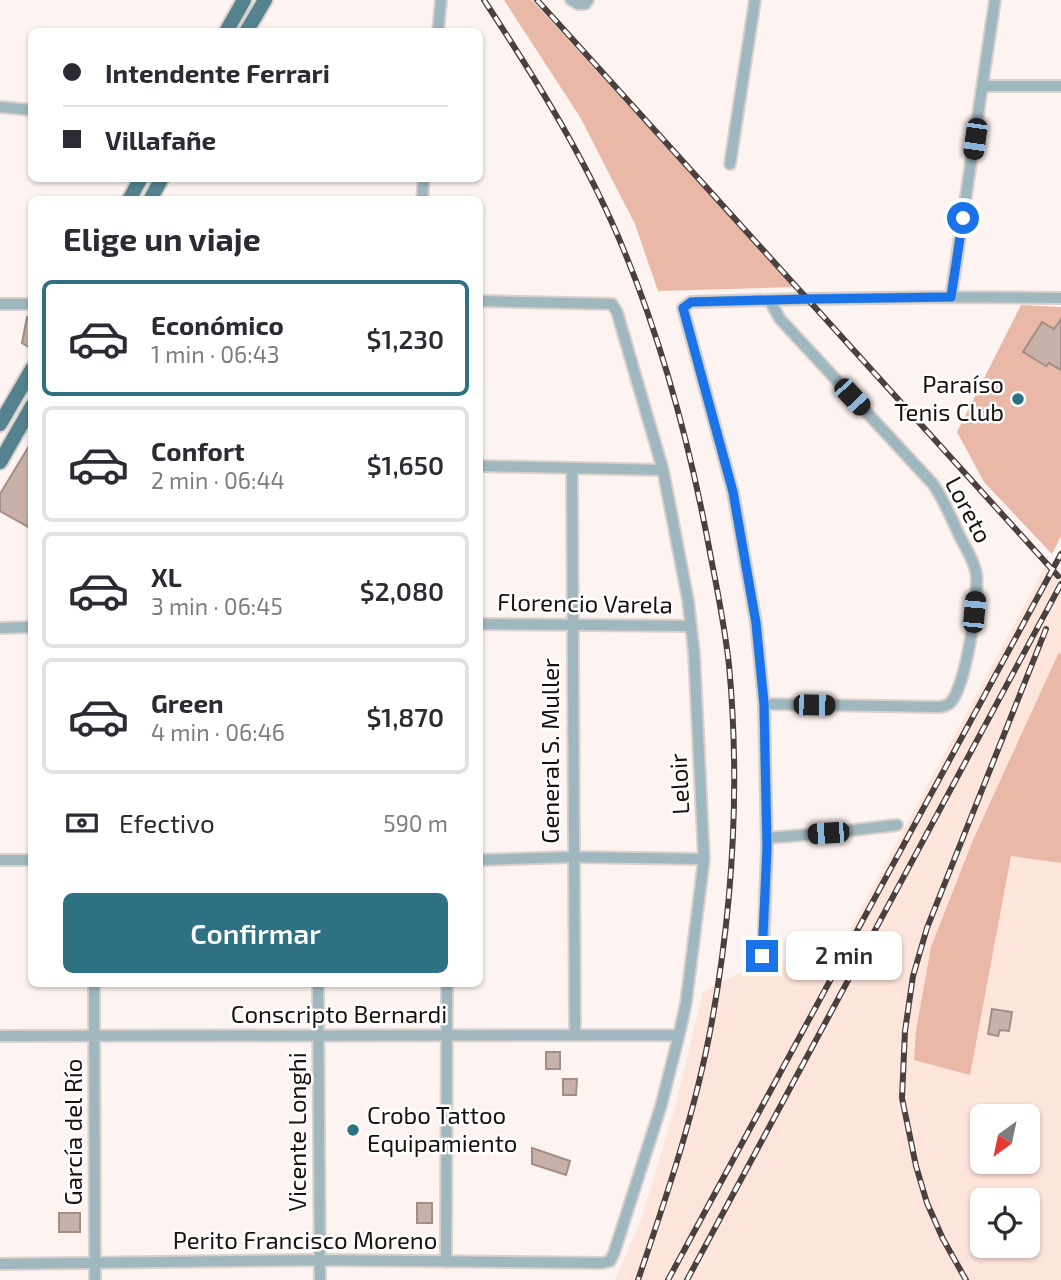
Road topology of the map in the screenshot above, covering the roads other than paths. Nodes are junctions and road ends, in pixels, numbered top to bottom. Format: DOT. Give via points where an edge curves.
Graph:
graph roads {
  1 [pos="244,0"];
  2 [pos="265,0"];
  3 [pos="441,0"];
  4 [pos="571,0"];
  5 [pos="755,0"];
  6 [pos="995,0"];
  7 [pos="587,2"];
  8 [pos="228,28"];
  9 [pos="248,28"];
  10 [pos="438,28"];
  11 [pos="983,86"];
  12 [pos="1061,86"];
  13 [pos="0,107"];
  14 [pos="28,110"];
  15 [pos="730,164"];
  16 [pos="951,297"];
  17 [pos="1061,299"];
  18 [pos="770,300"];
  19 [pos="483,301"];
  20 [pos="0,304"];
  21 [pos="28,304"];
  22 [pos="28,376"];
  23 [pos="0,424"];
  24 [pos="27,426"];
  25 [pos="0,462"];
  26 [pos="483,466"];
  27 [pos="572,468"];
  28 [pos="663,470"];
  29 [pos="483,624"];
  30 [pos="572,624"];
  31 [pos="691,626"];
  32 [pos="28,627"];
  33 [pos="0,628"];
  34 [pos="764,704"];
  35 [pos="897,825"];
  36 [pos="767,838"];
  37 [pos="573,857"];
  38 [pos="704,859"];
  39 [pos="0,860"];
  40 [pos="28,860"];
  41 [pos="483,860"];
  42 [pos="762,956"];
  43 [pos="94,987"];
  44 [pos="318,987"];
  45 [pos="447,987"];
  46 [pos="575,1035"];
  47 [pos="679,1035"];
  48 [pos="318,1036"];
  49 [pos="447,1036"];
  50 [pos="0,1037"];
  51 [pos="95,1037"];
  52 [pos="319,1260"];
  53 [pos="610,1261"];
  54 [pos="446,1262"];
  55 [pos="95,1263"];
  56 [pos="0,1264"];
  57 [pos="95,1280"];
  58 [pos="320,1280"];
  1 -- 8 [label="main road"];
  2 -- 9 [label="main road"];
  3 -- 10 [label="street"];
  4 -- 7 [label="street"];
  5 -- 15 [label="street"];
  6 -- 11 [label="street"];
  11 -- 12 [label="street"];
  11 -- 16 [label="street"];
  13 -- 14 [label="street"];
  16 -- 17 [label="street"];
  16 -- 18 [label="street"];
  18 -- 34 [label="street" via="691,302 683,308 738,515"];
  18 -- 34 [label="street, Loreto" via="780,318 933,484 973,562 977,579 969,651 952,702 944,706"];
  19 -- 28 [label="street, Leloir" via="612,304"];
  20 -- 21 [label="street"];
  22 -- 23 [label="main road"];
  24 -- 25 [label="main road"];
  26 -- 27 [label="street"];
  27 -- 28 [label="street"];
  27 -- 30 [label="street, General S. Muller"];
  28 -- 31 [label="street, Leloir"];
  29 -- 30 [label="street, Florencio Varela"];
  30 -- 31 [label="street, Florencio Varela"];
  30 -- 37 [label="street, General S. Muller"];
  31 -- 38 [label="street, Leloir"];
  32 -- 33 [label="street"];
  34 -- 36 [label="street"];
  35 -- 36 [label="street"];
  36 -- 42 [label="street"];
  37 -- 38 [label="street"];
  37 -- 41 [label="street"];
  37 -- 46 [label="street, General S. Muller"];
  38 -- 47 [label="street, Leloir"];
  39 -- 40 [label="street"];
  43 -- 51 [label="street, García del Río"];
  44 -- 48 [label="street, Vicente Longhi"];
  45 -- 49 [label="street"];
  46 -- 47 [label="street, Conscripto Bernardi"];
  46 -- 49 [label="street, Conscripto Bernardi"];
  47 -- 53 [label="street, Leloir" via="654,1129"];
  48 -- 49 [label="street, Conscripto Bernardi"];
  48 -- 51 [label="street, Conscripto Bernardi"];
  48 -- 52 [label="street, Vicente Longhi"];
  49 -- 54 [label="street"];
  50 -- 51 [label="street, Conscripto Bernardi"];
  51 -- 55 [label="street, García del Río"];
  52 -- 54 [label="street, Perito Francisco Moreno"];
  52 -- 55 [label="street, Perito Francisco Moreno"];
  52 -- 58 [label="street, Vicente Longhi"];
  53 -- 54 [label="street, Perito Francisco Moreno"];
  55 -- 56 [label="street, Perito Francisco Moreno"];
  55 -- 57 [label="street, García del Río"];
}
